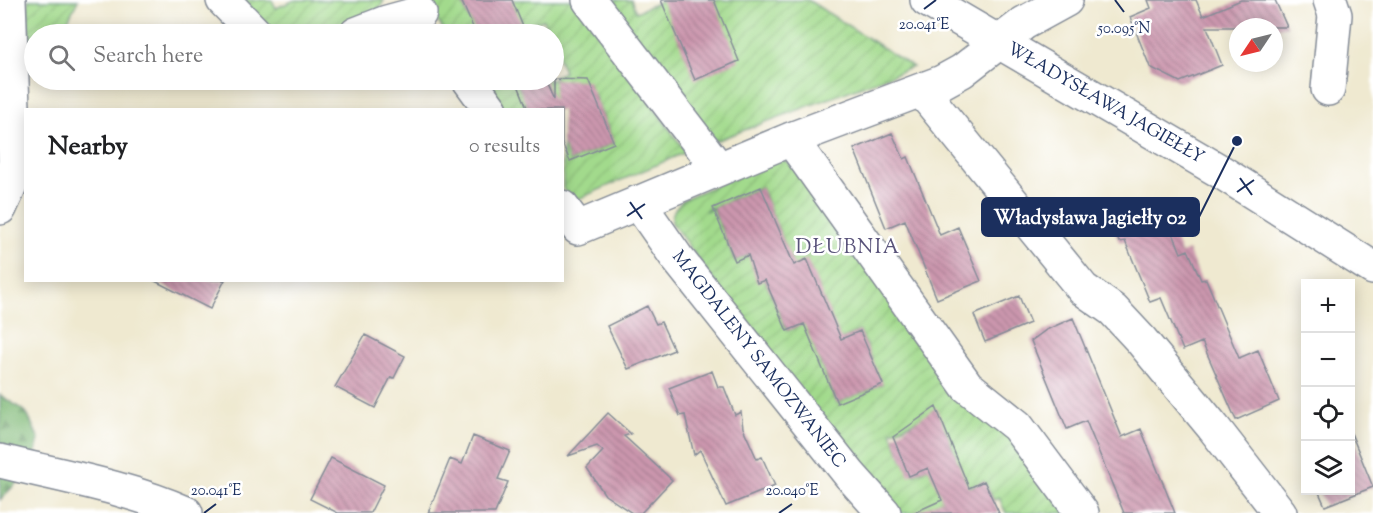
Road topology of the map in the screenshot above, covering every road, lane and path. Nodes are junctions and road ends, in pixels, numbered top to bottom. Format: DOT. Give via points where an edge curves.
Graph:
graph roads {
  1 [pos="9,0"];
  2 [pos="223,0"];
  3 [pos="589,0"];
  4 [pos="927,0"];
  5 [pos="1330,0"];
  6 [pos="1047,4"];
  7 [pos="422,16"];
  8 [pos="246,24"];
  9 [pos="382,24"];
  10 [pos="998,42"];
  11 [pos="1328,89"];
  12 [pos="476,90"];
  13 [pos="922,91"];
  14 [pos="490,108"];
  15 [pos="790,139"];
  16 [pos="719,169"];
  17 [pos="638,202"];
  18 [pos="0,208"];
  19 [pos="564,210"];
  20 [pos="1373,268"];
  21 [pos="0,461"];
  22 [pos="186,513"];
  23 [pos="884,513"];
  24 [pos="1082,513"];
  25 [pos="1280,513"];
  1 -- 18 [label="street" via="15,162 12,184"];
  2 -- 8 [label="street"];
  3 -- 16 [label="street"];
  4 -- 10 [label="street, WŁADYSŁAWA JAGIEŁŁY"];
  5 -- 11 [label="street" via="1335,15"];
  6 -- 10 [label="street"];
  7 -- 9 [label="street"];
  10 -- 13 [label="street" via="962,71"];
  10 -- 20 [label="street, WŁADYSŁAWA JAGIEŁŁY" via="1218,170"];
  12 -- 14 [label="street"];
  13 -- 15 [label="street"];
  13 -- 25 [label="street" via="1083,289 1113,310 1141,340"];
  15 -- 16 [label="street"];
  15 -- 24 [label="street" via="967,386 1017,426"];
  16 -- 17 [label="street"];
  17 -- 19 [label="street" via="578,228"];
  17 -- 23 [label="street, MAGDALENY SAMOZWANIEC" via="684,267"];
  21 -- 22 [label="street" via="119,490"];
}
